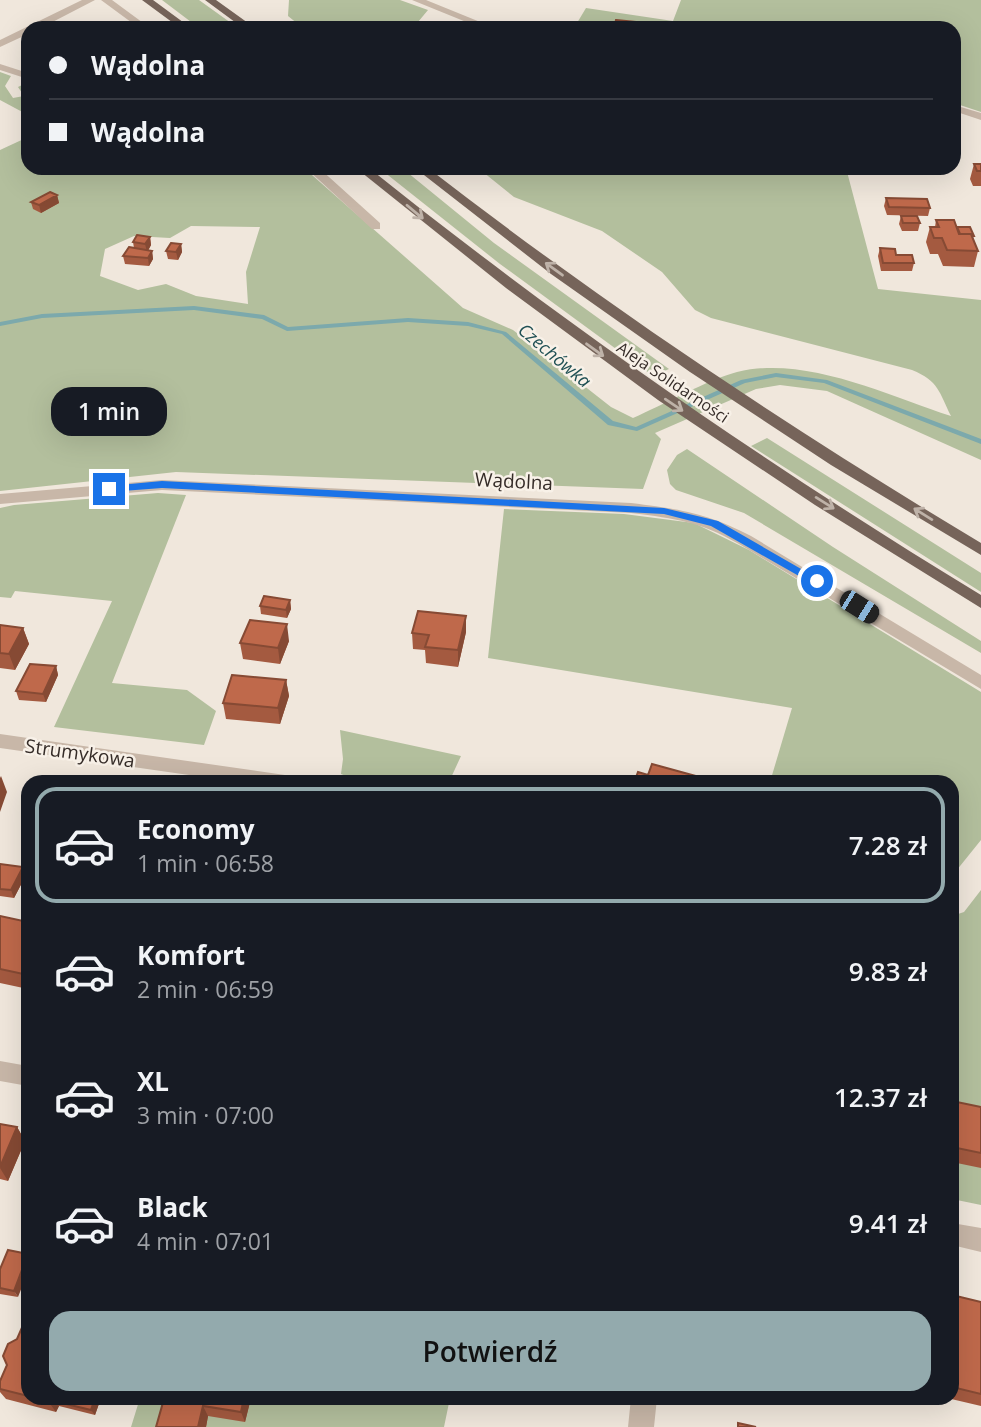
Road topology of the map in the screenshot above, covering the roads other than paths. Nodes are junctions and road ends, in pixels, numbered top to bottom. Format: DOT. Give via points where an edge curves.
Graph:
graph roads {
  1 [pos="90,0"];
  2 [pos="106,0"];
  3 [pos="148,0"];
  4 [pos="211,0"];
  5 [pos="417,0"];
  6 [pos="48,21"];
  7 [pos="135,21"];
  8 [pos="176,21"];
  9 [pos="240,21"];
  10 [pos="472,21"];
  11 [pos="21,34"];
  12 [pos="0,44"];
  13 [pos="0,66"];
  14 [pos="21,74"];
  15 [pos="961,110"];
  16 [pos="981,117"];
  17 [pos="320,175"];
  18 [pos="371,175"];
  19 [pos="430,175"];
  20 [pos="376,226"];
  21 [pos="0,499"];
  22 [pos="981,550"];
  23 [pos="981,602"];
  24 [pos="981,682"];
  25 [pos="0,741"];
  26 [pos="236,775"];
  27 [pos="0,1071"];
  28 [pos="21,1075"];
  29 [pos="959,1235"];
  30 [pos="981,1240"];
  31 [pos="643,1405"];
  32 [pos="641,1427"];
  1 -- 6 [label="street"];
  2 -- 7 [label="street"];
  3 -- 8 [label="main road"];
  4 -- 9 [label="main road"];
  5 -- 10 [label="street"];
  11 -- 12 [label="street"];
  13 -- 14 [label="street"];
  15 -- 16 [label="street"];
  17 -- 20 [label="street"];
  18 -- 23 [label="main road, Aleja Solidarności, one-way" via="618,366"];
  22 -- 19 [label="main road, Aleja Solidarności, one-way" via="670,351"];
  21 -- 24 [label="street, Wądolna" via="162,485 631,508 687,515 715,523 765,551"];
  25 -- 26 [label="street, Strumykowa"];
  27 -- 28 [label="street"];
  29 -- 30 [label="street"];
  31 -- 32 [label="street"];
}
